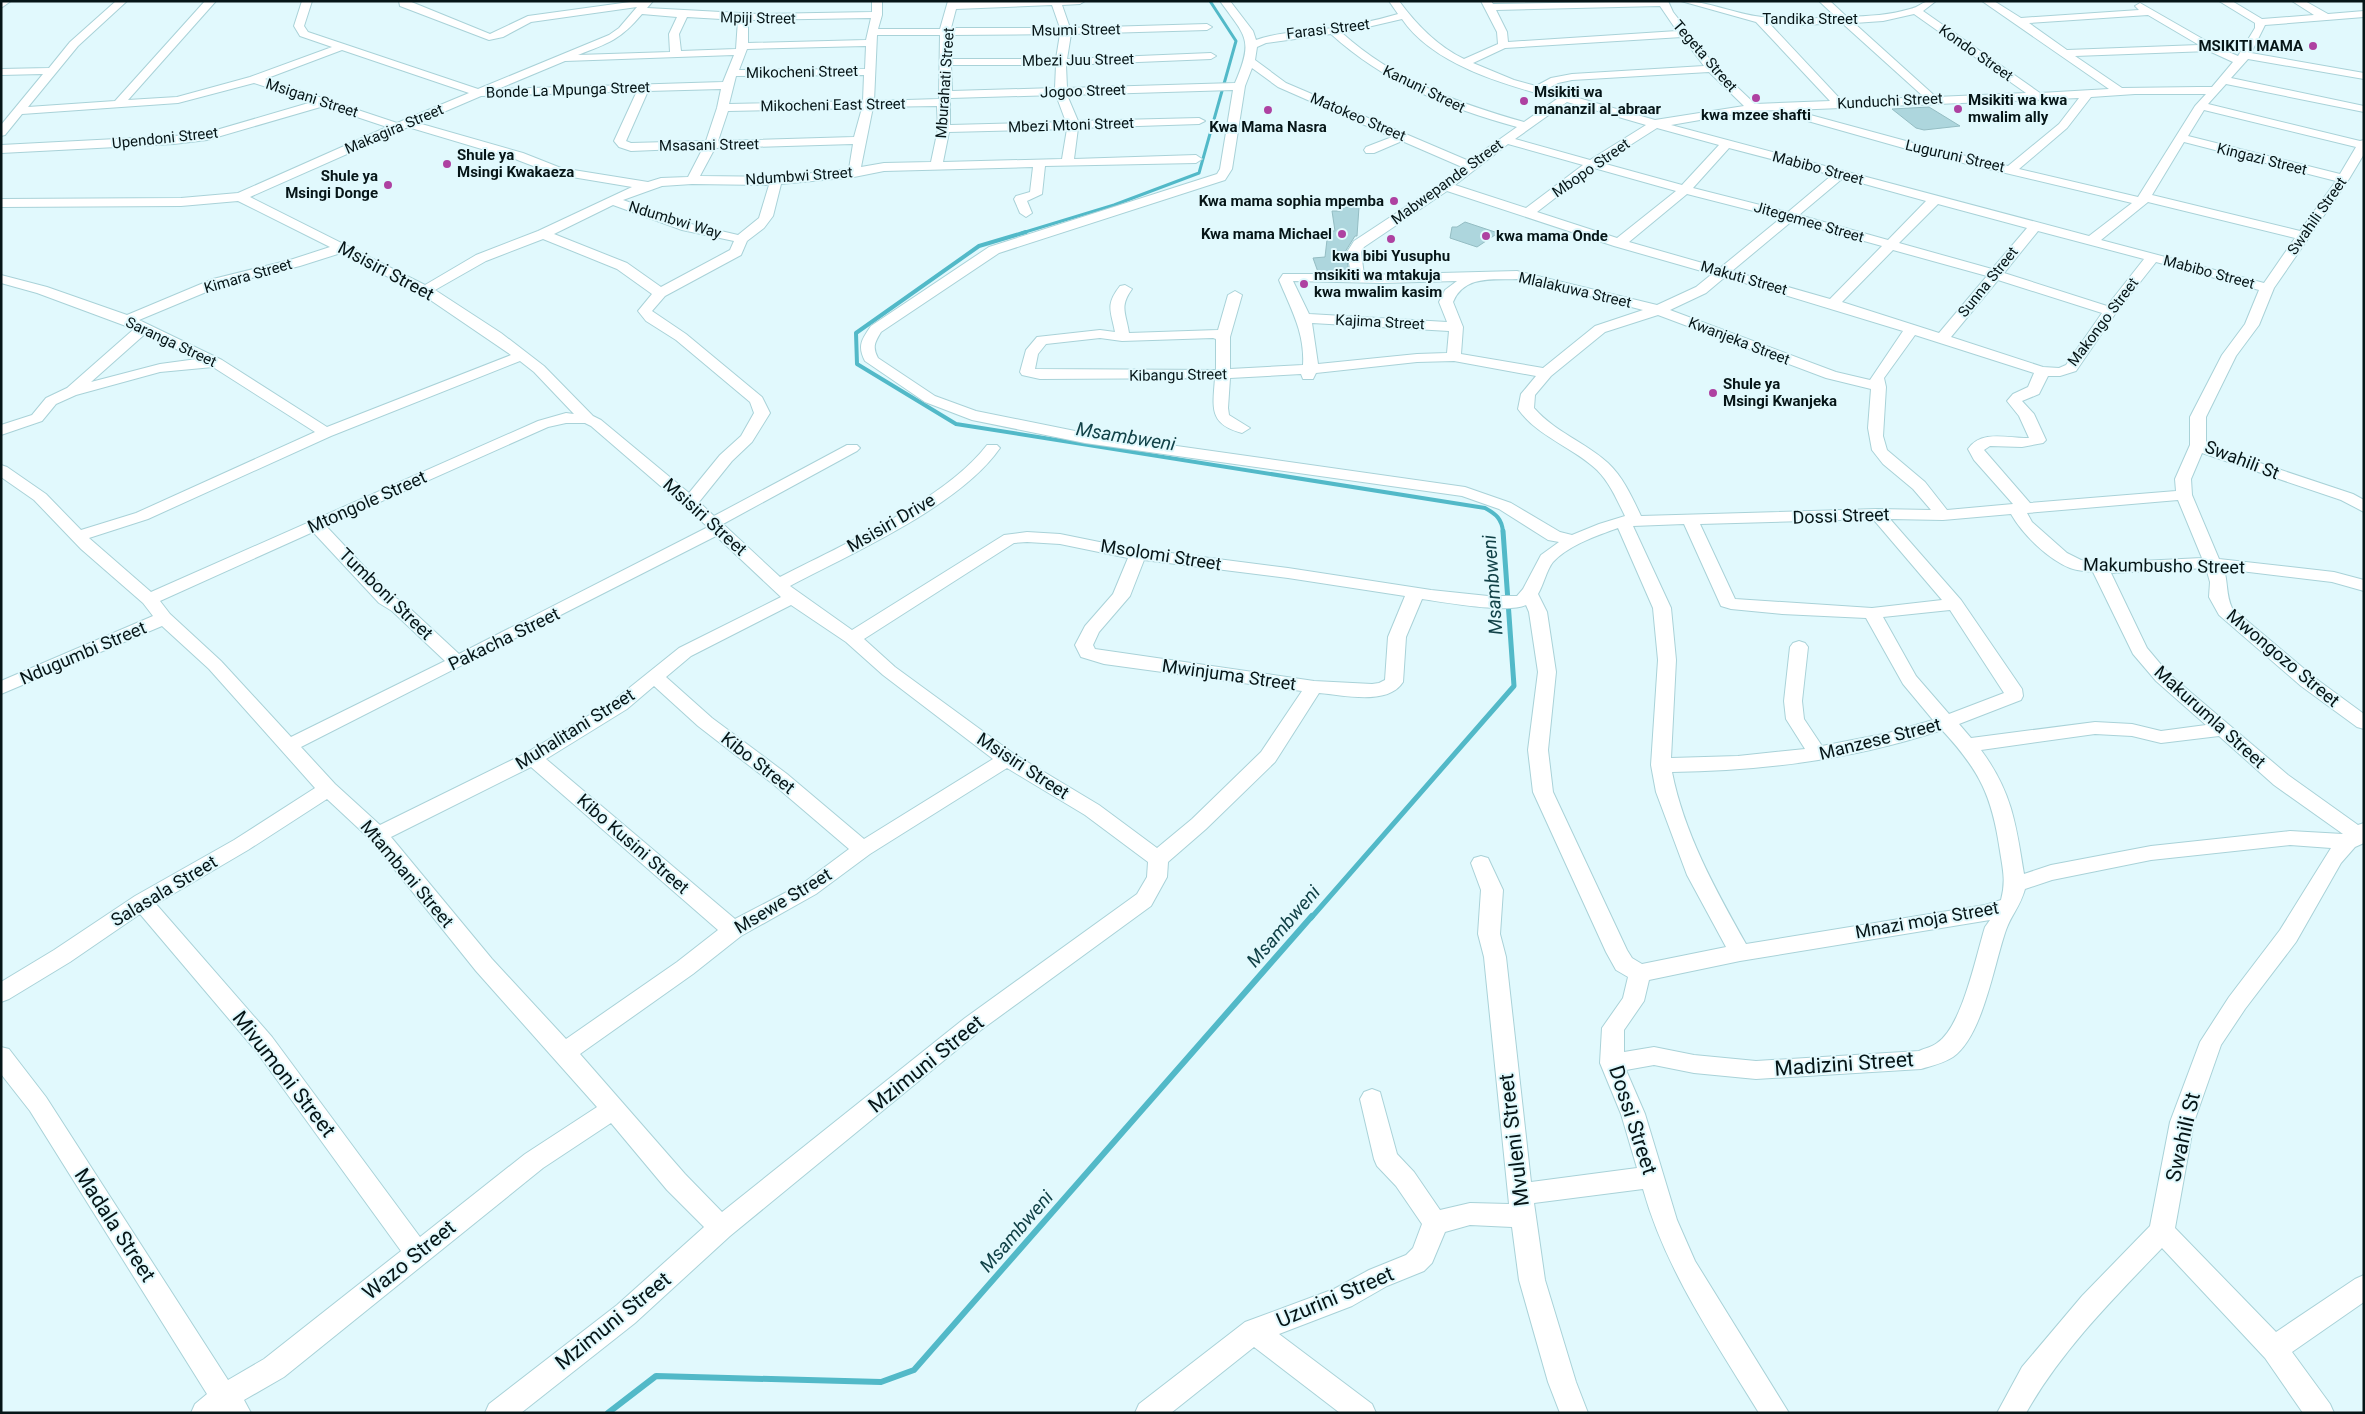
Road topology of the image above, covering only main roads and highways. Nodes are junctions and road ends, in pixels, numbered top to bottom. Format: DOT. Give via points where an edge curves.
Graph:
graph roads {
  1 [pos="4,1"];
  2 [pos="1,4"];
  1 -- 2 [label="main road"];
}
